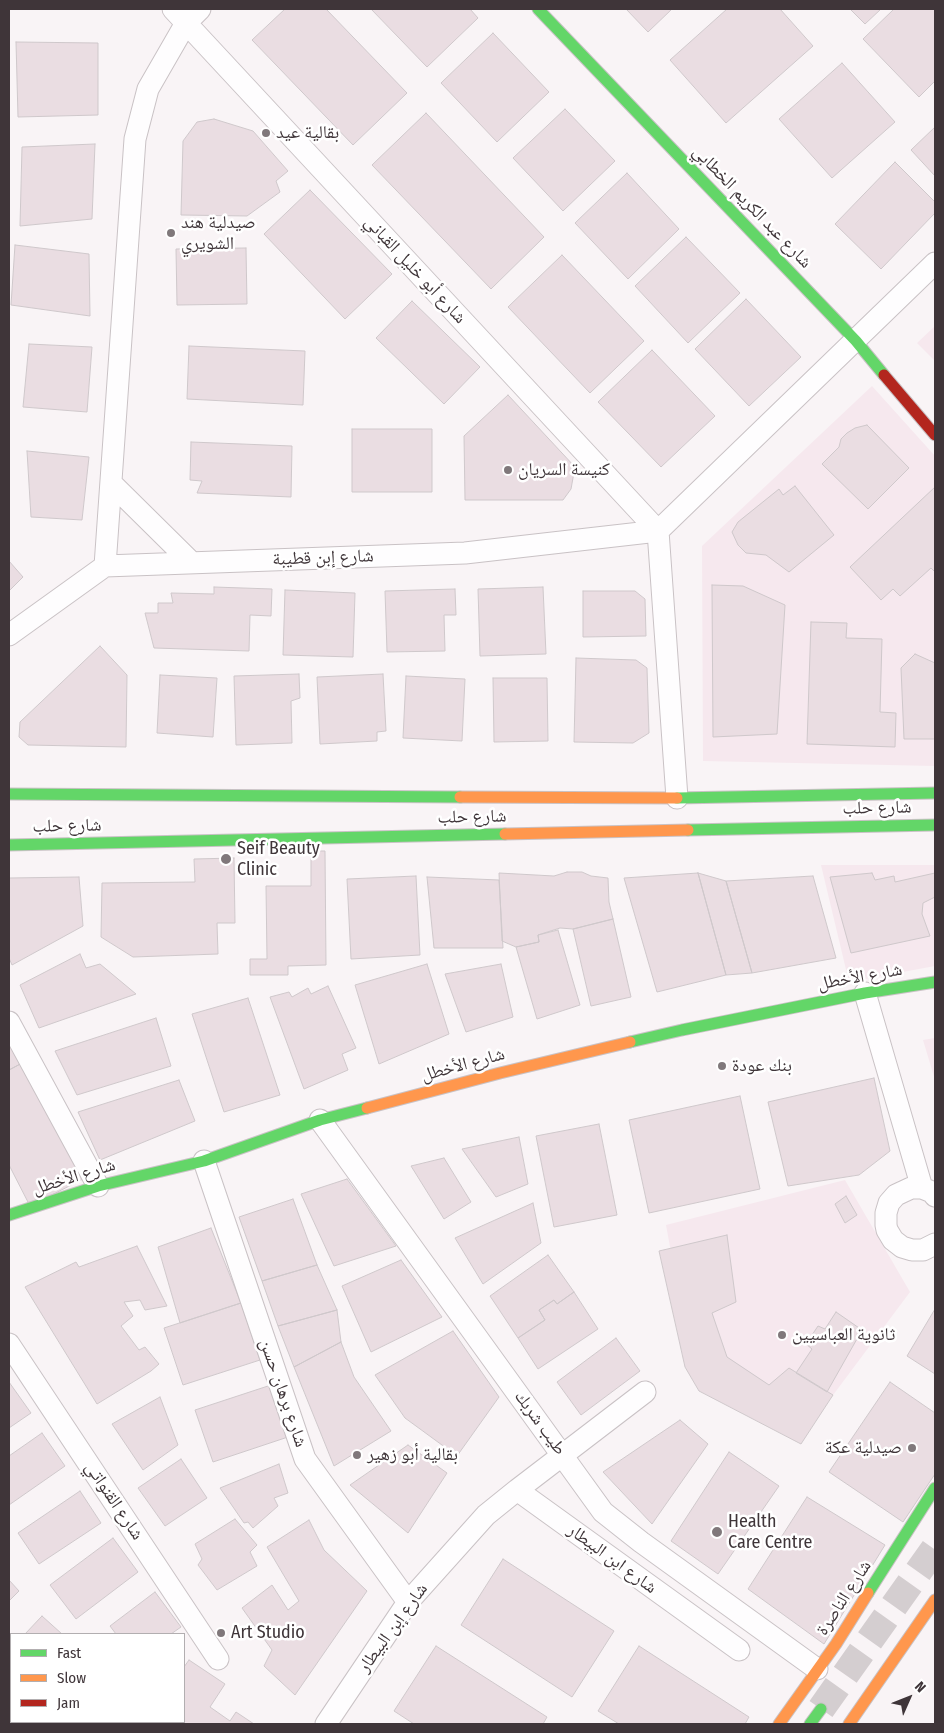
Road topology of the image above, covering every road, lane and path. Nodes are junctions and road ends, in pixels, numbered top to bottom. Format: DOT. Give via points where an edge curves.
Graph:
graph roads {
  1 [pos="538,9"];
  2 [pos="186,13"];
  3 [pos="935,263"];
  4 [pos="856,341"];
  5 [pos="935,435"];
  6 [pos="111,483"];
  7 [pos="658,531"];
  8 [pos="192,563"];
  9 [pos="105,566"];
  10 [pos="9,635"];
  11 [pos="9,794"];
  12 [pos="935,794"];
  13 [pos="676,798"];
  14 [pos="935,824"];
  15 [pos="9,845"];
  16 [pos="935,982"];
  17 [pos="865,993"];
  18 [pos="9,1022"];
  19 [pos="320,1120"];
  20 [pos="204,1161"];
  21 [pos="98,1186"];
  22 [pos="928,1192"];
  23 [pos="9,1215"];
  24 [pos="935,1244"];
  25 [pos="9,1344"];
  26 [pos="645,1392"];
  27 [pos="563,1455"];
  28 [pos="935,1488"];
  29 [pos="517,1490"];
  30 [pos="924,1527"];
  31 [pos="935,1600"];
  32 [pos="408,1602"];
  33 [pos="836,1644"];
  34 [pos="739,1650"];
  35 [pos="218,1659"];
  36 [pos="817,1669"];
  37 [pos="821,1709"];
  38 [pos="326,1724"];
  39 [pos="779,1724"];
  40 [pos="810,1724"];
  41 [pos="849,1724"];
  1 -- 4 [label="main road, شارع عبد الكريم الخطابي"];
  2 -- 6 [label="street" via="148,88 135,139"];
  2 -- 7 [label="street, شارع أبو خليل القباني"];
  3 -- 4 [label="street"];
  4 -- 5 [label="main road, شارع عبد الكريم الخطابي"];
  4 -- 7 [label="street"];
  6 -- 8 [label="street"];
  6 -- 9 [label="street"];
  7 -- 8 [label="street, شارع إبن قطيبة" via="465,553"];
  7 -- 13 [label="street"];
  8 -- 9 [label="street, شارع إبن قطيبة"];
  9 -- 10 [label="street"];
  11 -- 13 [label="main road, شارع حلب"];
  12 -- 13 [label="main road, شارع حلب"];
  14 -- 15 [label="main road, شارع حلب"];
  16 -- 17 [label="main road, شارع الأخطل"];
  17 -- 19 [label="main road, شارع الأخطل" via="682,1030"];
  17 -- 22 [label="street"];
  18 -- 21 [label="street"];
  19 -- 20 [label="main road, شارع الأخطل"];
  19 -- 27 [label="street, طيب شربك"];
  20 -- 21 [label="main road, شارع الأخطل"];
  20 -- 32 [label="street, شارع برهان حسن" via="305,1459"];
  21 -- 23 [label="main road, شارع الأخطل"];
  22 -- 24 [label="street" via="911,1188 896,1195 889,1203 886,1225 893,1240 912,1250 922,1250"];
  25 -- 35 [label="street, شارع القنواتي"];
  26 -- 27 [label="street"];
  27 -- 29 [label="street"];
  27 -- 36 [label="street, طيب شربك" via="603,1512"];
  28 -- 33 [label="main road, شارع الناصرة"];
  29 -- 32 [label="street, شارع إبن البيطار" via="486,1515"];
  29 -- 34 [label="street, شارع ابن البيطار"];
  30 -- 33 [label="main road"];
  31 -- 41 [label="main road"];
  32 -- 38 [label="street, شارع إبن البيطار"];
  33 -- 36 [label="main road, شارع الناصرة"];
  36 -- 39 [label="main road, شارع الناصرة"];
  37 -- 40 [label="main road"];
}
